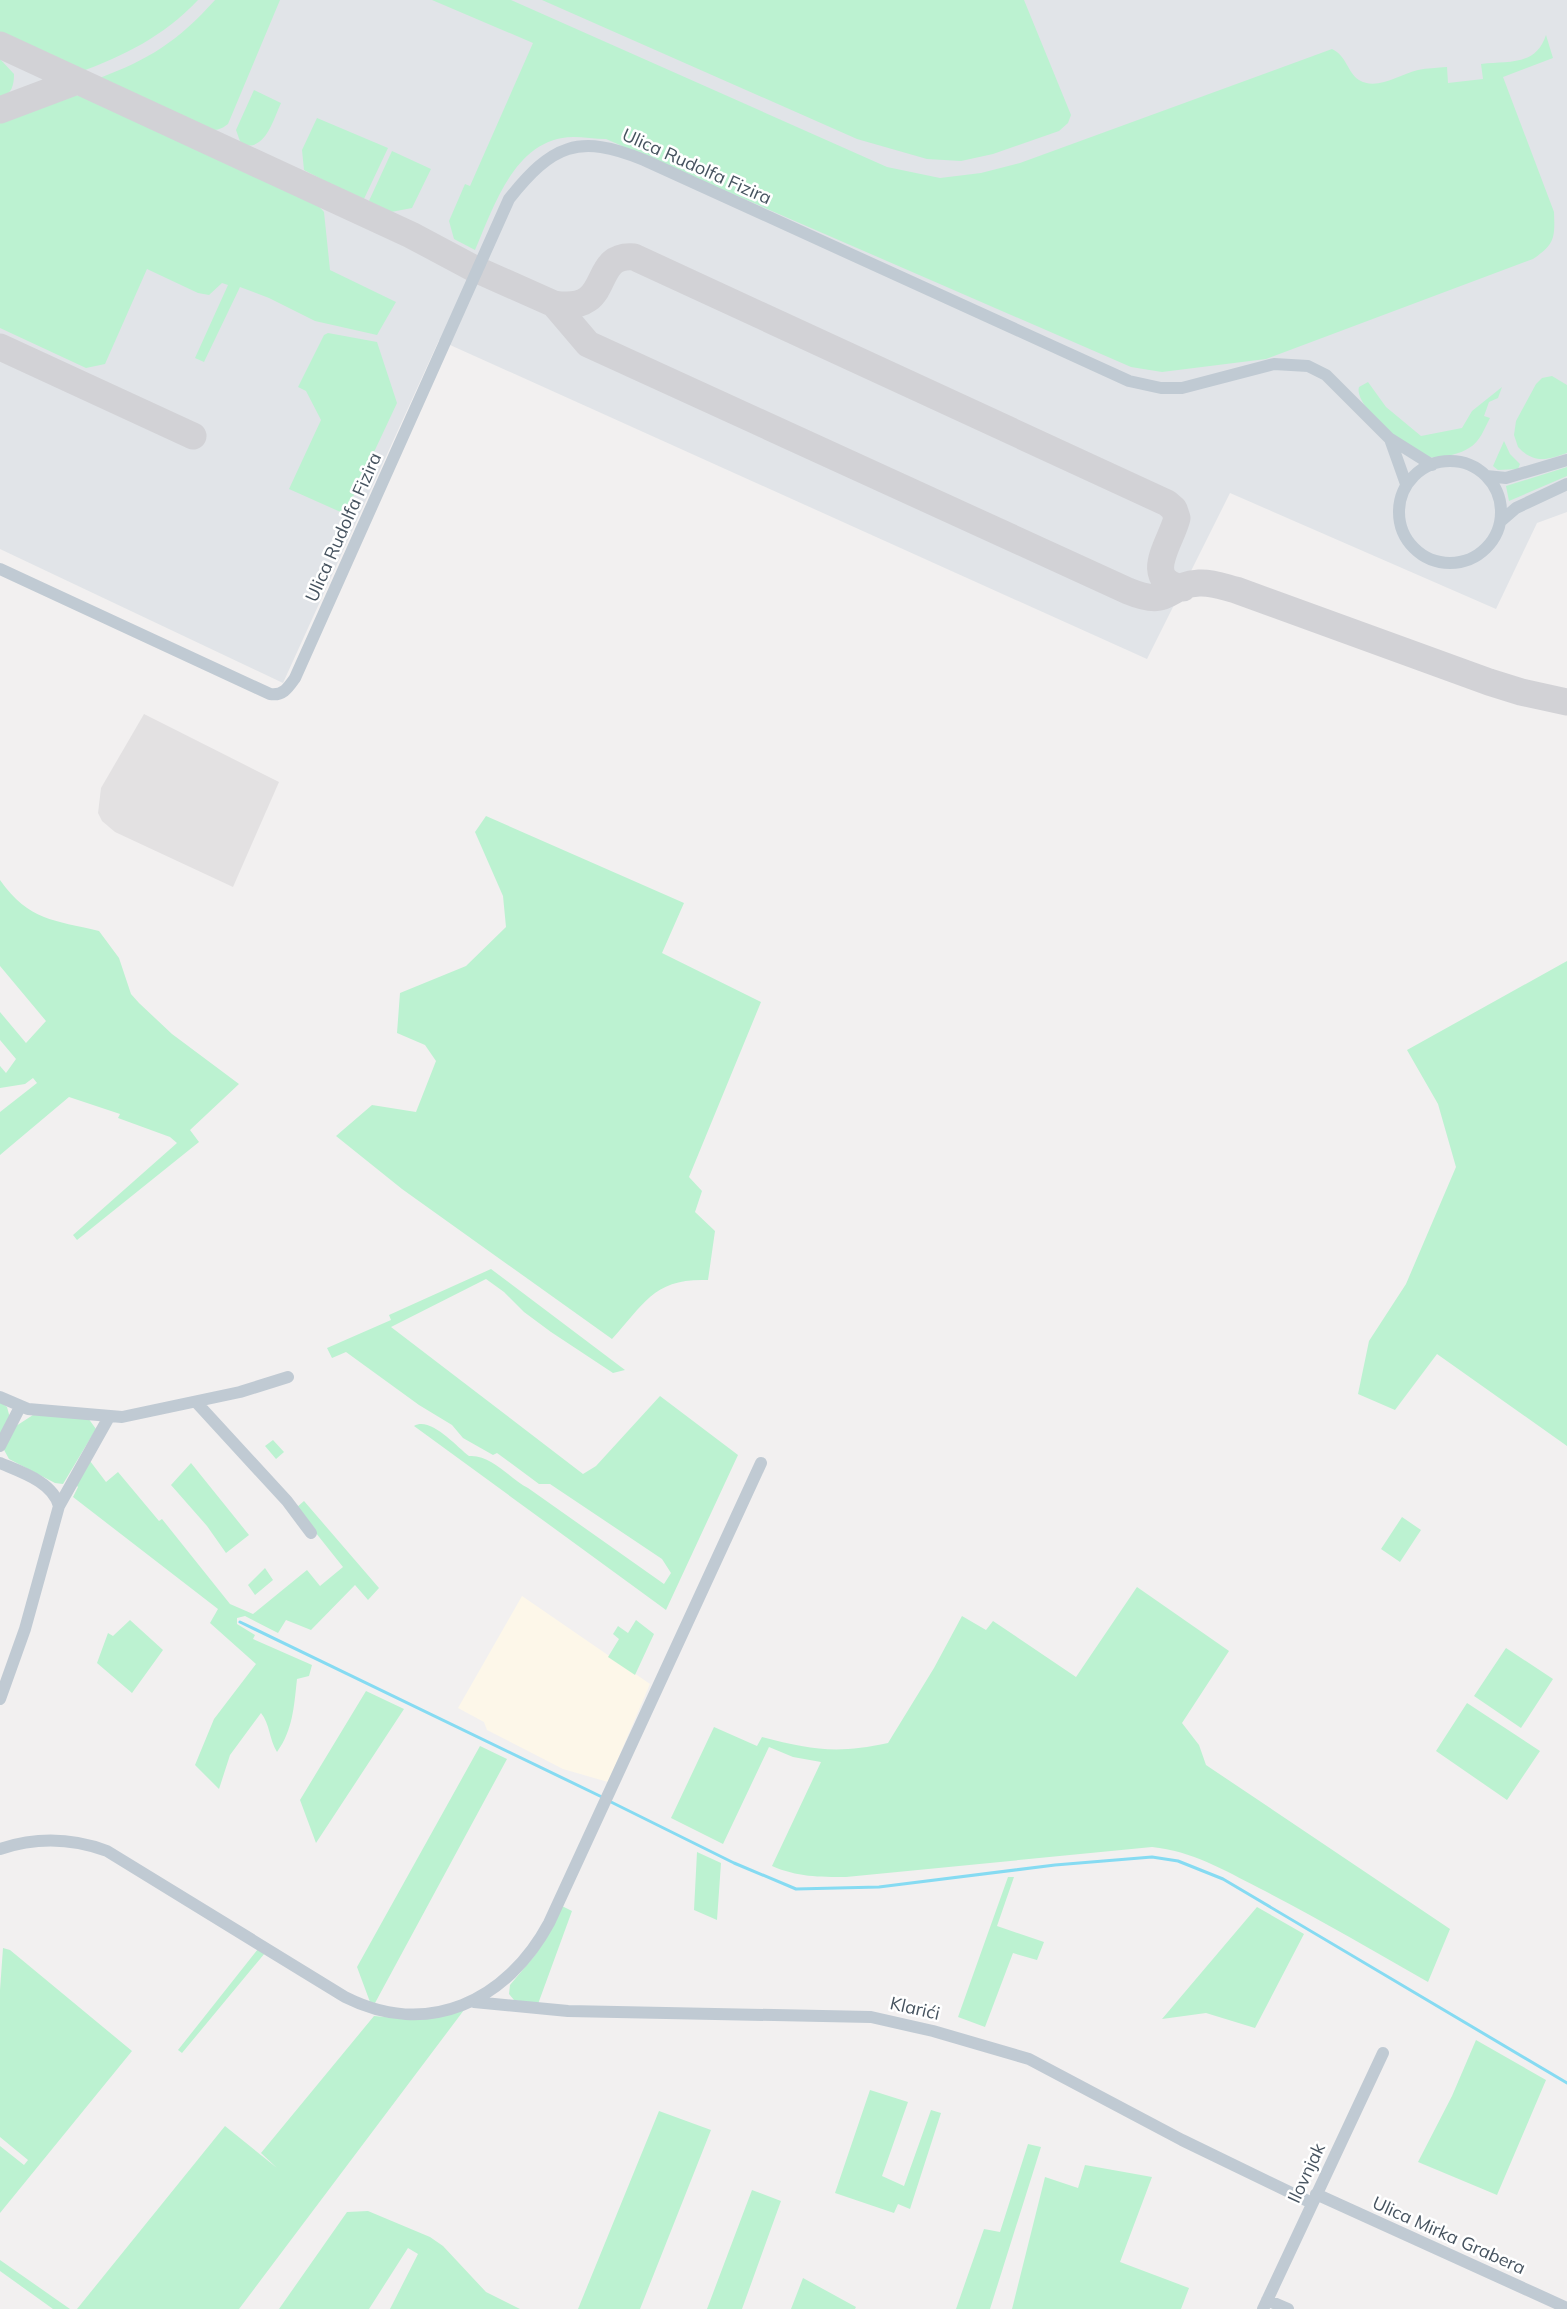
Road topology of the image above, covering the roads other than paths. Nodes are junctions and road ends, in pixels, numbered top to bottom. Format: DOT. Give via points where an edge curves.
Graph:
graph roads {
  1 [pos="1389,438"];
  2 [pos="1567,460"];
  3 [pos="1432,465"];
  4 [pos="1486,476"];
  5 [pos="1567,483"];
  6 [pos="1407,484"];
  7 [pos="1501,521"];
  8 [pos="0,569"];
  9 [pos="288,1377"];
  10 [pos="0,1397"];
  11 [pos="196,1402"];
  12 [pos="20,1407"];
  13 [pos="109,1417"];
  14 [pos="0,1446"];
  15 [pos="0,1463"];
  16 [pos="761,1463"];
  17 [pos="59,1506"];
  18 [pos="311,1533"];
  19 [pos="0,1699"];
  20 [pos="0,1849"];
  21 [pos="473,2002"];
  22 [pos="1383,2053"];
  23 [pos="1314,2199"];
  24 [pos="1265,2305"];
  25 [pos="1567,2308"];
  26 [pos="1288,2309"];
  1 -- 3 [label="street, Ulica Rudolfa Fizira"];
  1 -- 6 [label="street, Ulica Rudolfa Fizira"];
  1 -- 8 [label="street, Ulica Rudolfa Fizira" via="1326,375 1308,366 1274,364 1182,388 1128,381 644,160 612,147 588,145 547,158 529,173 509,199 295,678 281,694 270,694"];
  2 -- 4 [label="street" via="1506,478"];
  3 -- 4 [label="street" via="1459,462"];
  3 -- 6 [label="street"];
  4 -- 7 [label="street" via="1499,500"];
  5 -- 7 [label="street" via="1516,508"];
  6 -- 7 [label="street" via="1398,510 1402,530 1413,547 1435,560 1449,563 1475,557 1492,541"];
  9 -- 11 [label="street"];
  10 -- 12 [label="street"];
  11 -- 13 [label="street" via="136,1416"];
  11 -- 18 [label="street" via="287,1501"];
  12 -- 13 [label="street"];
  12 -- 14 [label="street"];
  13 -- 17 [label="street"];
  15 -- 17 [label="street" via="54,1493"];
  16 -- 21 [label="street" via="549,1923 527,1959 499,1986"];
  17 -- 19 [label="street" via="25,1629"];
  20 -- 21 [label="street" via="55,1840 107,1851 359,2004 386,2012 418,2014"];
  21 -- 23 [label="street, Klarići" via="592,2012 871,2017 933,2031 1029,2059 1182,2140"];
  22 -- 23 [label="street, Ilovnjak"];
  23 -- 24 [label="street, Ilovnjak"];
  23 -- 25 [label="street, Ulica Mirka Grabera"];
  24 -- 26 [label="street"];
}
